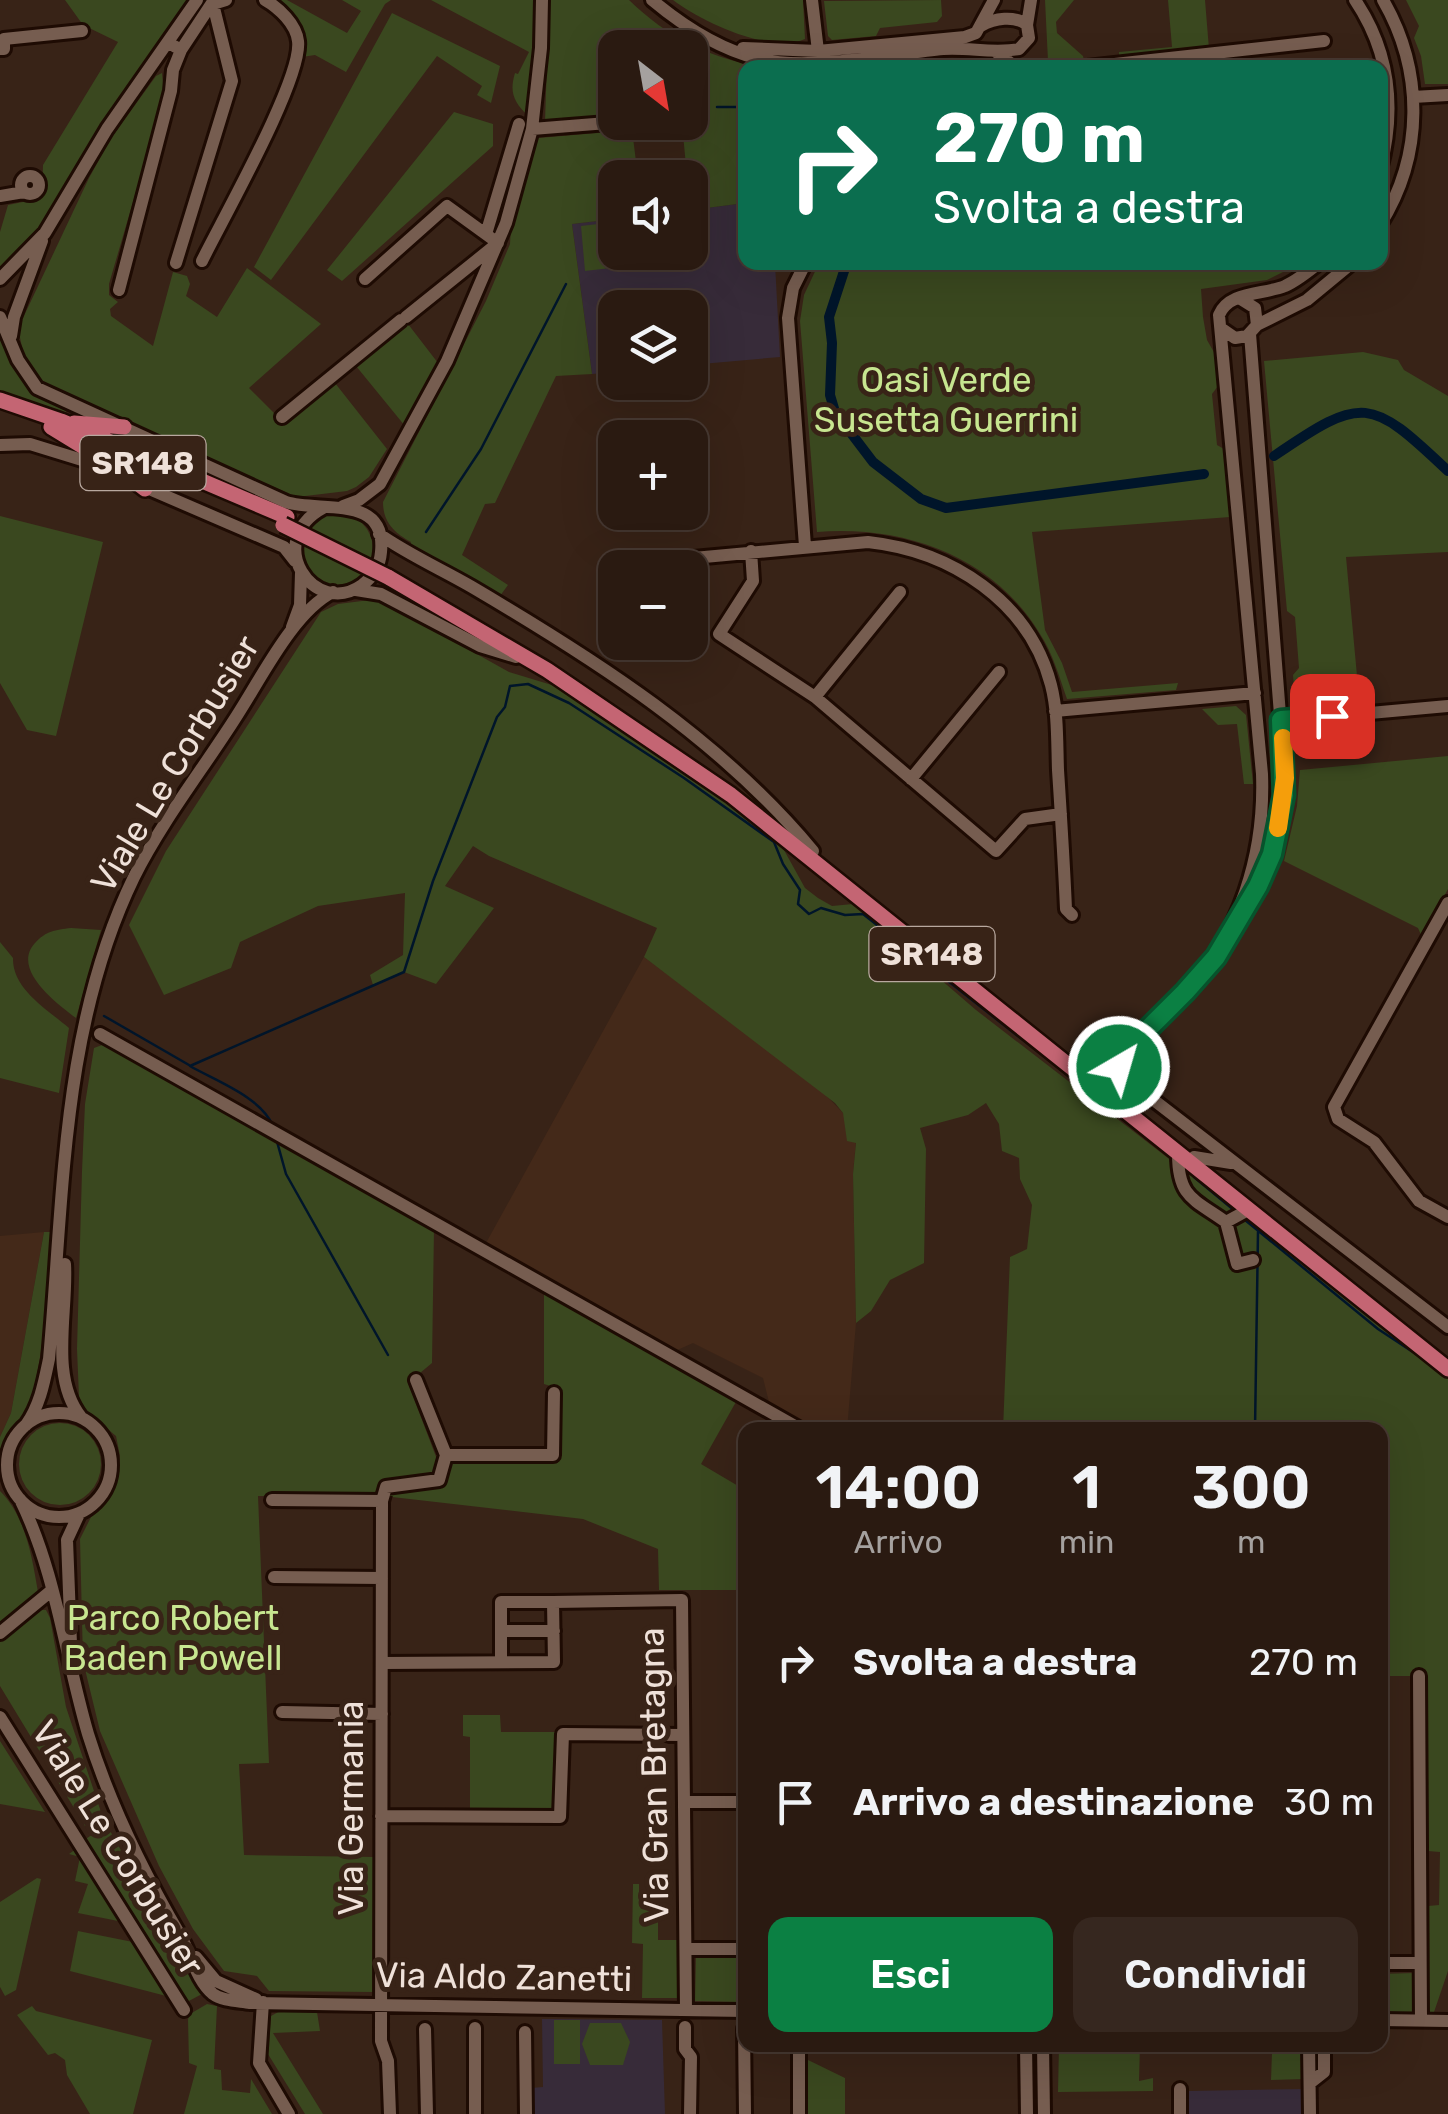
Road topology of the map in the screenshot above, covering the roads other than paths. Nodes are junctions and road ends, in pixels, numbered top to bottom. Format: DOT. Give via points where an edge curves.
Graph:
graph roads {
  1 [pos="197,0"];
  2 [pos="265,0"];
  3 [pos="542,0"];
  4 [pos="652,0"];
  5 [pos="812,0"];
  6 [pos="994,0"];
  7 [pos="1031,0"];
  8 [pos="1355,0"];
  9 [pos="1383,0"];
  10 [pos="217,1"];
  11 [pos="1027,26"];
  12 [pos="82,30"];
  13 [pos="979,30"];
  14 [pos="1324,41"];
  15 [pos="167,43"];
  16 [pos="1027,43"];
  17 [pos="729,47"];
  18 [pos="0,49"];
  19 [pos="181,50"];
  20 [pos="988,50"];
  21 [pos="818,51"];
  22 [pos="762,60"];
  23 [pos="890,60"];
  24 [pos="1004,60"];
  25 [pos="1024,60"];
  26 [pos="1151,60"];
  27 [pos="1383,60"];
  28 [pos="1448,95"];
  29 [pos="1413,97"];
  30 [pos="598,123"];
  31 [pos="526,126"];
  32 [pos="24,192"];
  33 [pos="0,196"];
  34 [pos="1388,208"];
  35 [pos="45,233"];
  36 [pos="492,238"];
  37 [pos="202,261"];
  38 [pos="176,263"];
  39 [pos="803,270"];
  40 [pos="1308,270"];
  41 [pos="1343,270"];
  42 [pos="456,276"];
  43 [pos="0,278"];
  44 [pos="365,279"];
  45 [pos="481,285"];
  46 [pos="119,290"];
  47 [pos="1236,298"];
  48 [pos="0,317"];
  49 [pos="1222,329"];
  50 [pos="1254,329"];
  51 [pos="11,344"];
  52 [pos="0,400"];
  53 [pos="0,410"];
  54 [pos="282,417"];
  55 [pos="56,424"];
  56 [pos="124,427"];
  57 [pos="0,446"];
  58 [pos="145,488"];
  59 [pos="344,506"];
  60 [pos="323,508"];
  61 [pos="379,534"];
  62 [pos="805,546"];
  63 [pos="752,552"];
  64 [pos="708,556"];
  65 [pos="1268,558"];
  66 [pos="1244,560"];
  67 [pos="299,568"];
  68 [pos="390,573"];
  69 [pos="354,590"];
  70 [pos="333,592"];
  71 [pos="900,592"];
  72 [pos="289,635"];
  73 [pos="547,670"];
  74 [pos="998,672"];
  75 [pos="1255,693"];
  76 [pos="814,697"];
  77 [pos="1448,706"];
  78 [pos="1055,711"];
  79 [pos="1281,720"];
  80 [pos="1262,774"];
  81 [pos="1285,774"];
  82 [pos="911,778"];
  83 [pos="1061,814"];
  84 [pos="812,851"];
  85 [pos="1448,904"];
  86 [pos="1072,915"];
  87 [pos="1443,924"];
  88 [pos="1232,928"];
  89 [pos="100,1034"];
  90 [pos="1186,1156"];
  91 [pos="1233,1163"];
  92 [pos="1248,1210"];
  93 [pos="1448,1217"];
  94 [pos="62,1220"];
  95 [pos="1230,1221"];
  96 [pos="1253,1260"];
  97 [pos="1448,1327"];
  98 [pos="1448,1358"];
  99 [pos="1448,1370"];
  100 [pos="416,1380"];
  101 [pos="554,1393"];
  102 [pos="81,1417"];
  103 [pos="787,1422"];
  104 [pos="26,1425"];
  105 [pos="5,1452"];
  106 [pos="446,1456"];
  107 [pos="5,1479"];
  108 [pos="20,1499"];
  109 [pos="272,1500"];
  110 [pos="382,1500"];
  111 [pos="79,1514"];
  112 [pos="274,1577"];
  113 [pos="382,1578"];
  114 [pos="52,1592"];
  115 [pos="554,1602"];
  116 [pos="554,1630"];
  117 [pos="501,1631"];
  118 [pos="0,1633"];
  119 [pos="501,1662"];
  120 [pos="382,1663"];
  121 [pos="1419,1676"];
  122 [pos="75,1686"];
  123 [pos="282,1712"];
  124 [pos="382,1714"];
  125 [pos="0,1717"];
  126 [pos="683,1736"];
  127 [pos="684,1802"];
  128 [pos="738,1802"];
  129 [pos="381,1816"];
  130 [pos="686,1949"];
  131 [pos="738,1949"];
  132 [pos="1388,1963"];
  133 [pos="1420,1963"];
  134 [pos="263,2002"];
  135 [pos="380,2004"];
  136 [pos="184,2010"];
  137 [pos="686,2010"];
  138 [pos="738,2011"];
  139 [pos="1388,2020"];
  140 [pos="1421,2021"];
  141 [pos="1448,2021"];
  142 [pos="685,2027"];
  143 [pos="475,2028"];
  144 [pos="426,2029"];
  145 [pos="525,2032"];
  146 [pos="744,2052"];
  147 [pos="799,2052"];
  148 [pos="1026,2052"];
  149 [pos="1043,2052"];
  150 [pos="1309,2052"];
  151 [pos="1324,2052"];
  152 [pos="1310,2083"];
  153 [pos="1180,2089"];
  154 [pos="288,2114"];
  155 [pos="390,2114"];
  156 [pos="427,2114"];
  157 [pos="475,2114"];
  158 [pos="526,2114"];
  159 [pos="690,2114"];
  160 [pos="745,2114"];
  161 [pos="799,2114"];
  162 [pos="1027,2114"];
  163 [pos="1044,2114"];
  164 [pos="1180,2114"];
  165 [pos="1310,2114"];
  1 -- 15 [label="street"];
  2 -- 37 [label="street" via="298,38 293,76"];
  3 -- 31 [label="street" via="541,48"];
  4 -- 17 [label="street"];
  5 -- 21 [label="street"];
  6 -- 13 [label="street"];
  7 -- 11 [label="street"];
  8 -- 27 [label="street"];
  9 -- 29 [label="street" via="1405,46"];
  10 -- 19 [label="street"];
  10 -- 38 [label="street" via="232,82"];
  11 -- 13 [label="street" via="1012,19 990,21"];
  11 -- 16 [label="street"];
  12 -- 18 [label="street" via="4,39"];
  13 -- 20 [label="street"];
  13 -- 21 [label="street"];
  14 -- 26 [label="street"];
  15 -- 19 [label="street"];
  15 -- 35 [label="street"];
  16 -- 20 [label="street"];
  16 -- 25 [label="street"];
  17 -- 21 [label="street"];
  17 -- 22 [label="street"];
  19 -- 46 [label="street"];
  20 -- 23 [label="street"];
  20 -- 24 [label="street"];
  28 -- 29 [label="street"];
  29 -- 34 [label="street" via="1406,171"];
  30 -- 31 [label="street"];
  31 -- 36 [label="street"];
  32 -- 33 [label="street"];
  35 -- 43 [label="street"];
  35 -- 51 [label="street" via="14,317"];
  36 -- 42 [label="street"];
  36 -- 44 [label="street" via="447,206"];
  36 -- 45 [label="street"];
  39 -- 62 [label="street" via="789,302 788,336"];
  40 -- 47 [label="street" via="1285,285"];
  41 -- 50 [label="street" via="1307,300"];
  42 -- 45 [label="street" via="475,275"];
  42 -- 54 [label="street"];
  45 -- 59 [label="street" via="380,484"];
  47 -- 49 [label="street" via="1220,310"];
  47 -- 50 [label="street" via="1255,308"];
  48 -- 51 [label="street"];
  49 -- 50 [label="street" via="1235,338"];
  49 -- 66 [label="street"];
  50 -- 65 [label="street"];
  51 -- 56 [label="street" via="38,388"];
  52 -- 55 [label="main road, SR148"];
  53 -- 55 [label="main road, SR148"];
  55 -- 56 [label="main road"];
  55 -- 58 [label="main road"];
  55 -- 68 [label="main road, SR148"];
  56 -- 60 [label="street" via="286,502"];
  57 -- 58 [label="street" via="30,444"];
  58 -- 67 [label="street" via="284,547"];
  59 -- 60 [label="street"];
  59 -- 61 [label="street" via="366,516"];
  60 -- 67 [label="street" via="296,536"];
  61 -- 69 [label="street" via="378,567"];
  61 -- 84 [label="street" via="638,694 730,764"];
  62 -- 63 [label="street"];
  62 -- 78 [label="street" via="897,545 971,576 1011,610 1035,645"];
  63 -- 64 [label="street"];
  63 -- 76 [label="street" via="753,581 719,634"];
  65 -- 66 [label="street"];
  65 -- 79 [label="street"];
  66 -- 75 [label="street"];
  67 -- 70 [label="street"];
  67 -- 72 [label="street, Viale Le Corbusier" via="300,605"];
  68 -- 73 [label="main road, SR148"];
  68 -- 84 [label="main road, SR148" via="529,647 656,730"];
  69 -- 70 [label="street"];
  69 -- 73 [label="street" via="379,593 480,646"];
  70 -- 72 [label="street, Viale Le Corbusier"];
  71 -- 76 [label="street"];
  72 -- 94 [label="street, Viale Le Corbusier" via="159,834 114,922 82,1025"];
  73 -- 90 [label="main road, SR148" via="732,795"];
  74 -- 82 [label="street"];
  75 -- 78 [label="street"];
  75 -- 80 [label="street"];
  76 -- 82 [label="street"];
  77 -- 79 [label="street"];
  78 -- 83 [label="street"];
  79 -- 81 [label="street"];
  80 -- 81 [label="street"];
  80 -- 88 [label="street" via="1258,841"];
  81 -- 88 [label="street" via="1272,854"];
  82 -- 83 [label="street" via="996,851 1025,819"];
  83 -- 86 [label="street" via="1066,909"];
  84 -- 90 [label="main road, SR148" via="1042,1032"];
  85 -- 87 [label="street"];
  87 -- 93 [label="street" via="1334,1107 1338,1119 1374,1142 1419,1200"];
  88 -- 91 [label="street" via="1208,966 1119,1063 1129,1081"];
  89 -- 103 [label="street" via="484,1258"];
  90 -- 91 [label="street"];
  90 -- 92 [label="main road, SR148"];
  90 -- 95 [label="street" via="1178,1178 1184,1189"];
  90 -- 98 [label="main road, SR148"];
  91 -- 97 [label="street"];
  92 -- 95 [label="street"];
  92 -- 99 [label="main road, SR148"];
  94 -- 102 [label="street, Viale Le Corbusier" via="66,1391"];
  94 -- 104 [label="street, Viale Le Corbusier" via="43,1389"];
  95 -- 96 [label="street" via="1237,1264"];
  100 -- 106 [label="street"];
  101 -- 106 [label="street" via="553,1455"];
  102 -- 104 [label="street" via="52,1413"];
  102 -- 111 [label="street, Viale Le Corbusier" via="96,1426 112,1457 105,1491"];
  104 -- 105 [label="street, Viale Le Corbusier"];
  105 -- 107 [label="street, Viale Le Corbusier"];
  106 -- 110 [label="street" via="438,1480 386,1487"];
  107 -- 108 [label="street, Viale Le Corbusier"];
  108 -- 111 [label="street" via="47,1516"];
  108 -- 114 [label="street, Viale Le Corbusier"];
  109 -- 110 [label="street"];
  110 -- 113 [label="street, Via Germania"];
  111 -- 122 [label="street, Viale Le Corbusier" via="66,1550"];
  112 -- 113 [label="street"];
  113 -- 120 [label="street, Via Germania"];
  114 -- 118 [label="street"];
  114 -- 122 [label="street, Viale Le Corbusier"];
  115 -- 116 [label="street"];
  115 -- 117 [label="street" via="501,1602"];
  115 -- 126 [label="street, Via Gran Bretagna" via="682,1600"];
  116 -- 117 [label="street"];
  116 -- 119 [label="street" via="554,1662"];
  117 -- 119 [label="street"];
  119 -- 120 [label="street"];
  120 -- 124 [label="street, Via Germania"];
  121 -- 133 [label="street"];
  122 -- 134 [label="street, Viale Le Corbusier" via="110,1798 185,1943 216,1981"];
  123 -- 124 [label="street"];
  124 -- 129 [label="street, Via Germania"];
  125 -- 136 [label="street, Viale Le Corbusier"];
  126 -- 127 [label="street, Via Gran Bretagna"];
  126 -- 129 [label="street" via="563,1734 560,1818"];
  127 -- 128 [label="street"];
  127 -- 130 [label="street, Via Gran Bretagna"];
  129 -- 135 [label="street, Via Germania"];
  130 -- 131 [label="street"];
  130 -- 137 [label="street, Via Gran Bretagna"];
  132 -- 133 [label="street"];
  133 -- 140 [label="street"];
  134 -- 135 [label="street, Via Aldo Zanetti"];
  134 -- 154 [label="street" via="259,2063"];
  135 -- 137 [label="street, Via Aldo Zanetti"];
  135 -- 155 [label="street, Via Germania"];
  137 -- 138 [label="street, Via Aldo Zanetti"];
  139 -- 140 [label="street"];
  140 -- 141 [label="street"];
  142 -- 159 [label="street"];
  143 -- 157 [label="street"];
  144 -- 156 [label="street"];
  145 -- 158 [label="street"];
  146 -- 160 [label="street"];
  147 -- 161 [label="street"];
  148 -- 162 [label="street"];
  149 -- 163 [label="street"];
  150 -- 152 [label="street"];
  151 -- 152 [label="street" via="1324,2072"];
  152 -- 165 [label="street"];
  153 -- 164 [label="street"];
}
